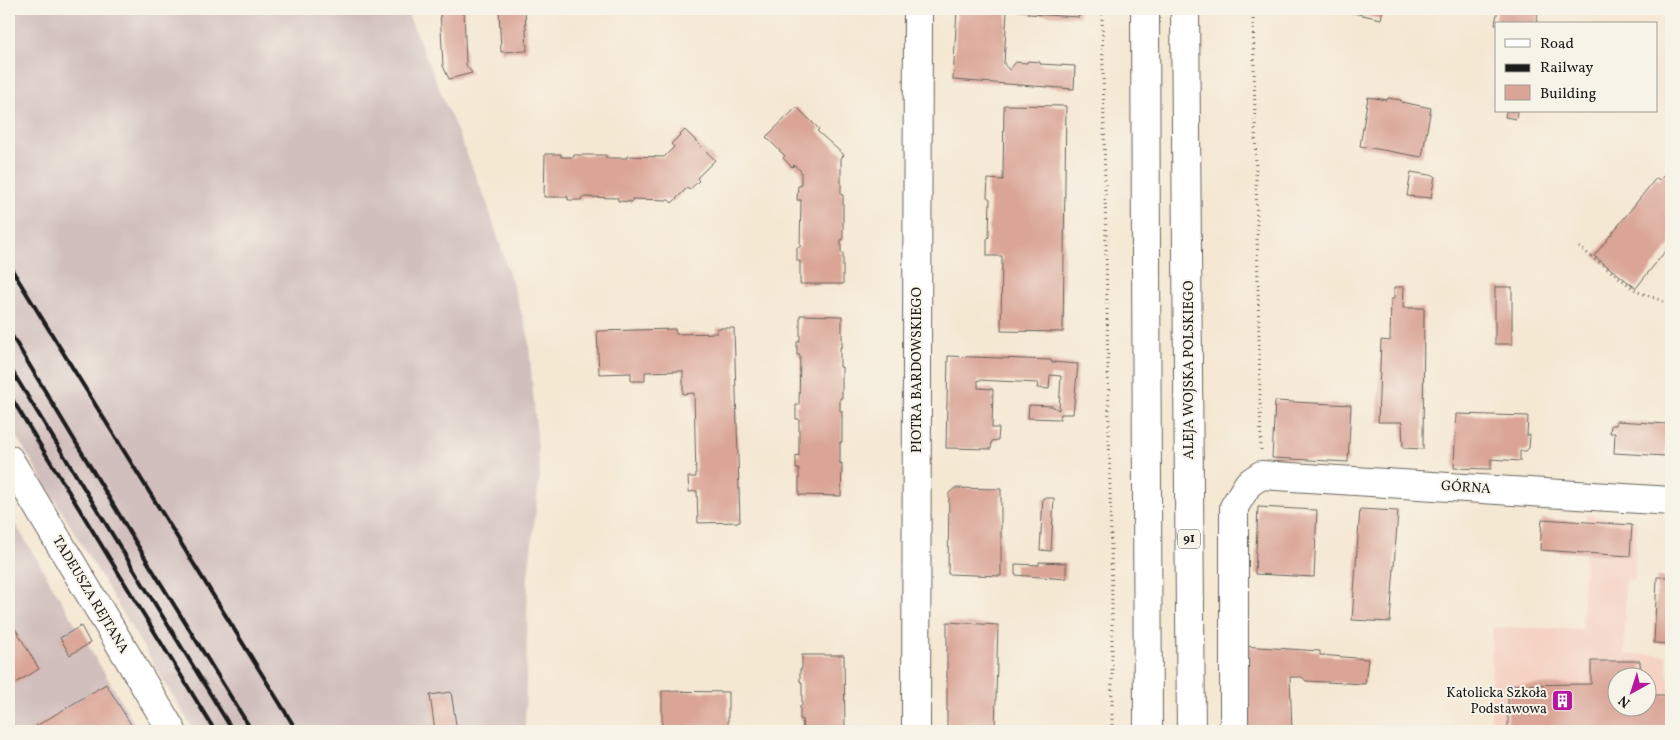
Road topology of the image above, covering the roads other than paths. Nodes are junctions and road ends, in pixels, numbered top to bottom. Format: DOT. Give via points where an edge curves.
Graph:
graph roads {
  1 [pos="918,9"];
  2 [pos="1145,9"];
  3 [pos="1187,11"];
  4 [pos="9,459"];
  5 [pos="1671,501"];
  6 [pos="172,731"];
  7 [pos="916,731"];
  8 [pos="1148,731"];
  9 [pos="1191,731"];
  10 [pos="1234,731"];
  1 -- 7 [label="street, PIOTRA BARDOWSKIEGO"];
  2 -- 8 [label="street"];
  3 -- 9 [label="street, ALEJA WOJSKA POLSKIEGO / 91"];
  4 -- 6 [label="street, TADEUSZA REJTANA"];
  5 -- 10 [label="street, GÓRNA" via="1261,475 1248,484 1234,507"];
}
